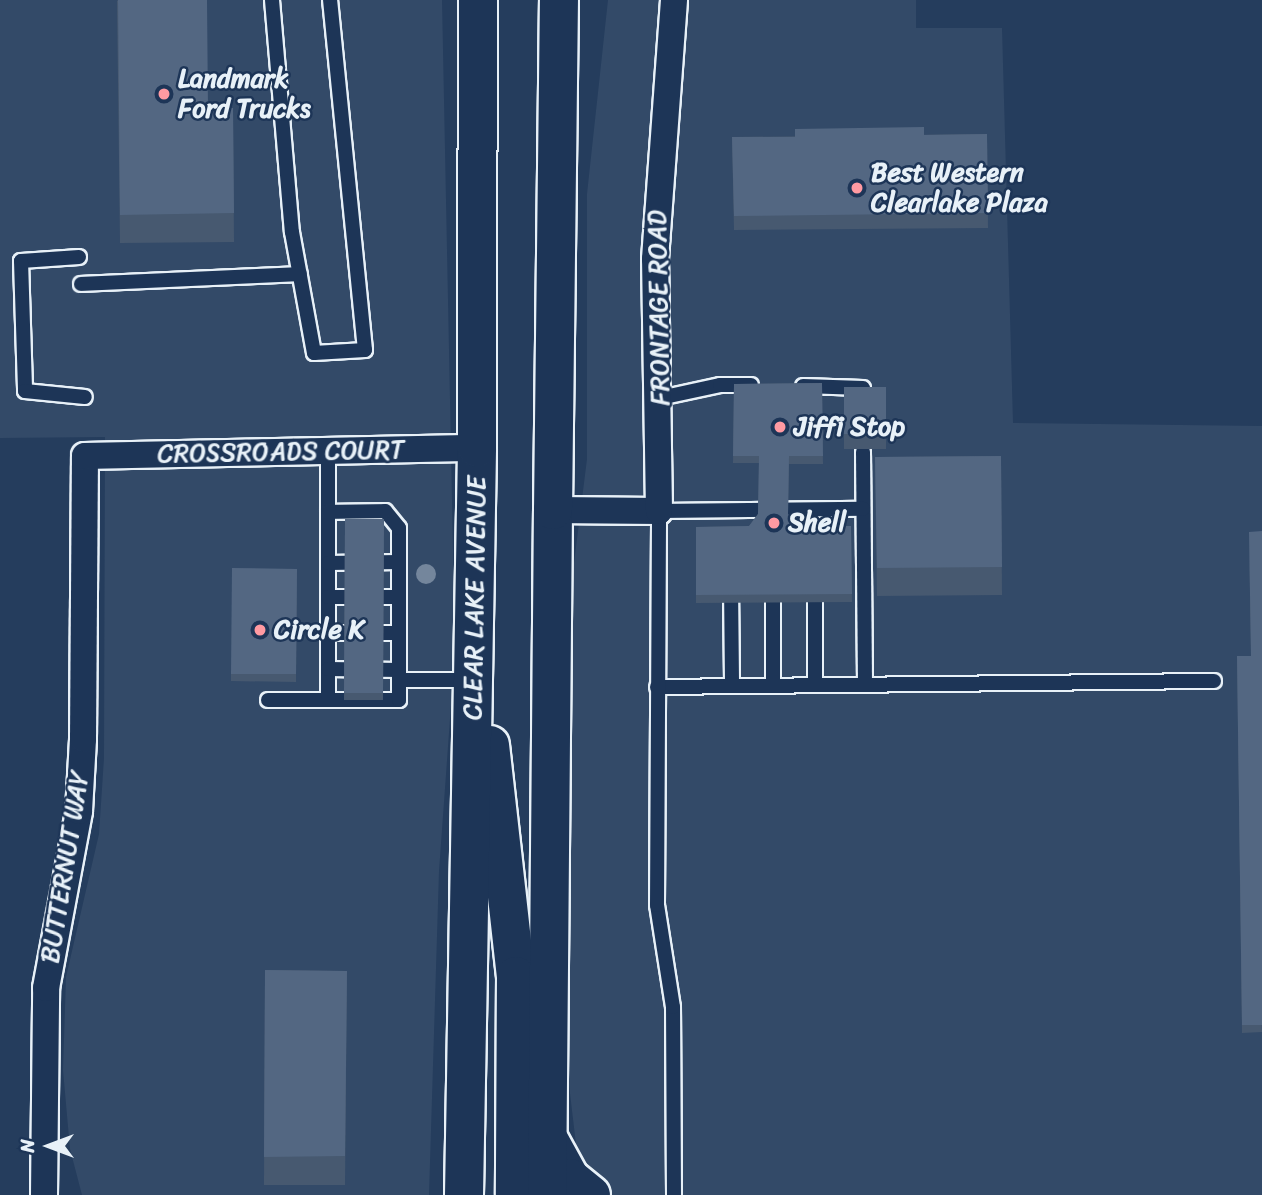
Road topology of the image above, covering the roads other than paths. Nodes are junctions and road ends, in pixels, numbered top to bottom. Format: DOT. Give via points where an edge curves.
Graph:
graph roads {
  1 [pos="272,0"];
  2 [pos="330,0"];
  3 [pos="478,0"];
  4 [pos="559,0"];
  5 [pos="580,0"];
  6 [pos="674,0"];
  7 [pos="558,69"];
  8 [pos="79,257"];
  9 [pos="300,274"];
  10 [pos="81,284"];
  11 [pos="85,397"];
  12 [pos="660,398"];
  13 [pos="864,399"];
  14 [pos="477,448"];
  15 [pos="328,450"];
  16 [pos="863,452"];
  17 [pos="85,456"];
  18 [pos="863,509"];
  19 [pos="553,510"];
  20 [pos="659,511"];
  21 [pos="328,512"];
  22 [pos="399,562"];
  23 [pos="328,563"];
  24 [pos="816,563"];
  25 [pos="731,564"];
  26 [pos="774,564"];
  27 [pos="328,597"];
  28 [pos="399,597"];
  29 [pos="328,633"];
  30 [pos="399,633"];
  31 [pos="328,668"];
  32 [pos="399,675"];
  33 [pos="1214,681"];
  34 [pos="865,683"];
  35 [pos="815,684"];
  36 [pos="773,685"];
  37 [pos="732,686"];
  38 [pos="473,687"];
  39 [pos="657,687"];
  40 [pos="268,700"];
  41 [pos="328,700"];
  42 [pos="547,1136"];
  43 [pos="44,1195"];
  44 [pos="464,1195"];
  45 [pos="515,1195"];
  46 [pos="547,1195"];
  47 [pos="592,1195"];
  48 [pos="674,1195"];
  1 -- 9 [label="lane"];
  2 -- 9 [label="lane" via="365,350 314,353"];
  3 -- 14 [label="main road, CLEAR LAKE AVENUE"];
  4 -- 7 [label="main road"];
  5 -- 7 [label="main road"];
  6 -- 12 [label="street, FRONTAGE ROAD" via="655,259"];
  7 -- 19 [label="main road"];
  8 -- 11 [label="lane" via="21,261 25,391"];
  9 -- 10 [label="lane"];
  12 -- 13 [label="lane" via="720,385 863,388"];
  12 -- 20 [label="street, FRONTAGE ROAD"];
  14 -- 15 [label="street, CROSSROADS COURT"];
  14 -- 38 [label="main road, CLEAR LAKE AVENUE"];
  15 -- 17 [label="street, CROSSROADS COURT"];
  15 -- 21 [label="lane"];
  16 -- 18 [label="lane"];
  17 -- 43 [label="street, BUTTERNUT WAY" via="83,739 79,811 46,988"];
  18 -- 20 [label="lane" via="816,516 731,517"];
  18 -- 34 [label="lane"];
  19 -- 20 [label="street"];
  19 -- 42 [label="main road"];
  20 -- 39 [label="lane"];
  21 -- 22 [label="lane" via="385,511 399,528"];
  21 -- 23 [label="lane"];
  22 -- 23 [label="lane"];
  22 -- 28 [label="lane"];
  23 -- 27 [label="lane"];
  24 -- 35 [label="lane"];
  25 -- 37 [label="lane"];
  26 -- 36 [label="lane"];
  27 -- 28 [label="lane"];
  27 -- 29 [label="lane"];
  28 -- 30 [label="lane"];
  29 -- 30 [label="lane"];
  29 -- 31 [label="lane"];
  30 -- 32 [label="lane"];
  31 -- 32 [label="lane"];
  31 -- 41 [label="lane"];
  32 -- 38 [label="lane"];
  32 -- 41 [label="lane" via="399,700"];
  33 -- 34 [label="lane"];
  34 -- 35 [label="lane"];
  35 -- 36 [label="lane"];
  36 -- 37 [label="lane"];
  37 -- 39 [label="lane"];
  38 -- 44 [label="main road, CLEAR LAKE AVENUE"];
  38 -- 45 [label="main road" via="497,777 516,976"];
  39 -- 48 [label="lane" via="657,905 673,1007"];
  40 -- 41 [label="lane"];
  42 -- 46 [label="main road"];
  42 -- 47 [label="main road" via="569,1178"];
}
